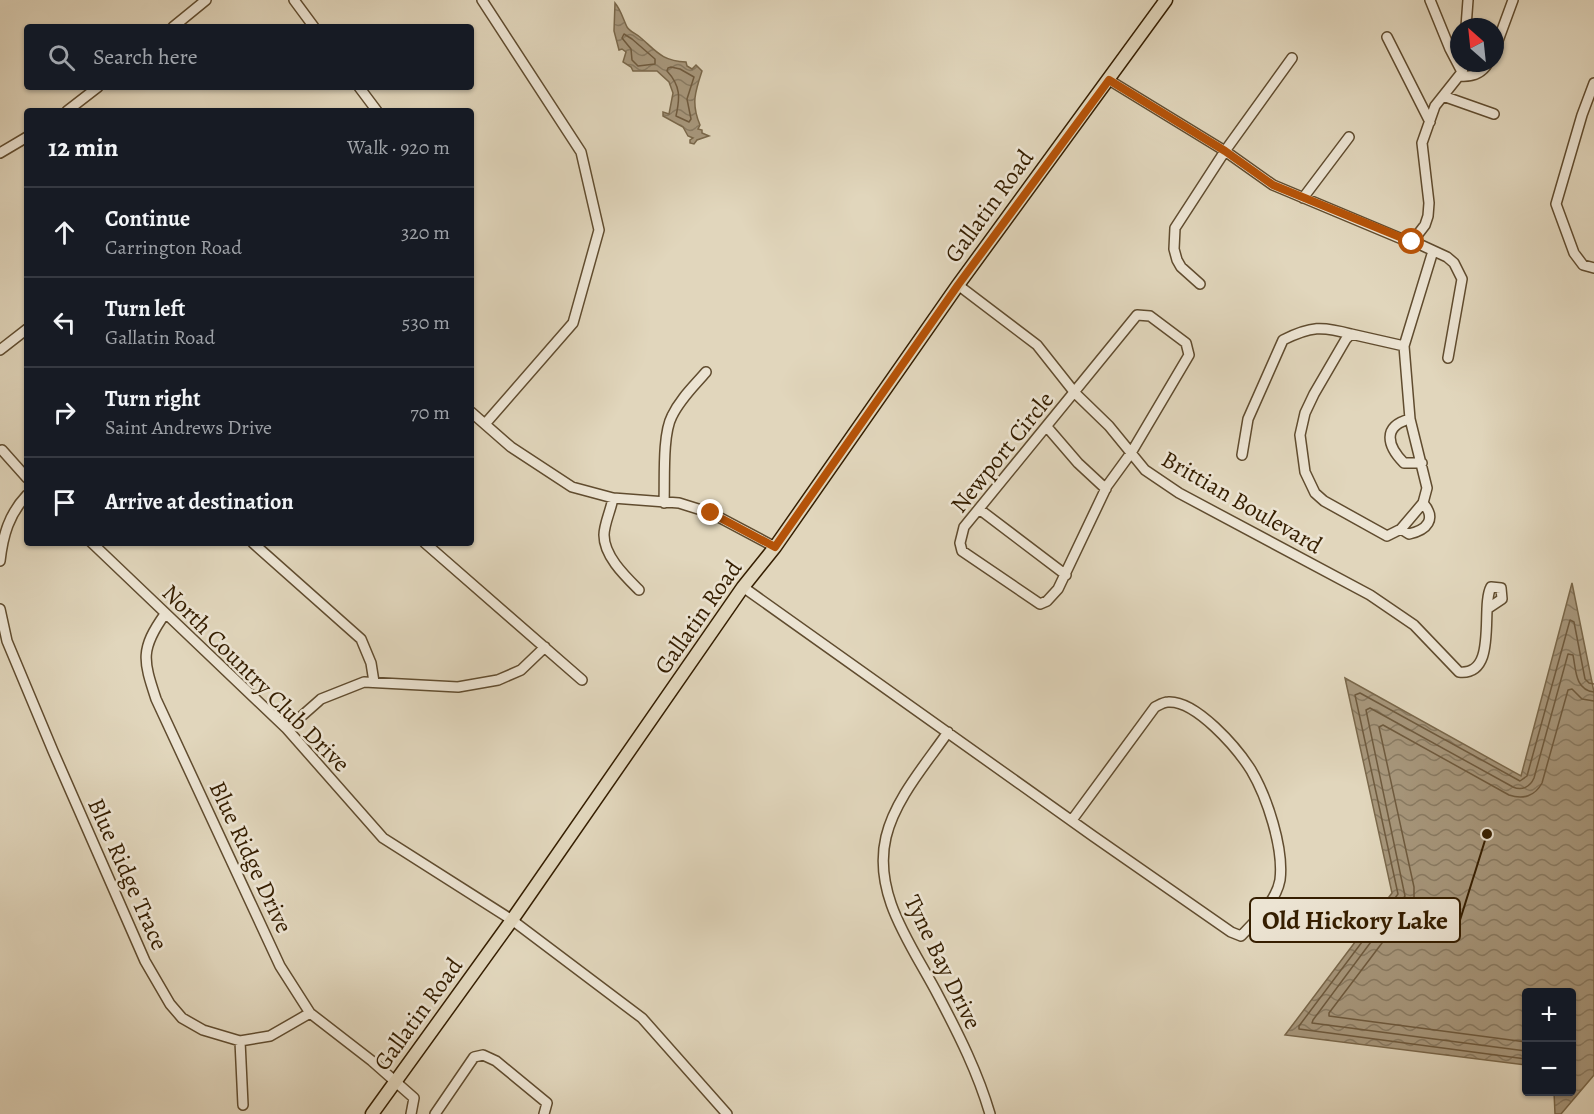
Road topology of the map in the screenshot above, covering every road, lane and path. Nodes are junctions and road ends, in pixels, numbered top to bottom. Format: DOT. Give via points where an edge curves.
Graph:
graph roads {
  1 [pos="206,0"];
  2 [pos="294,0"];
  3 [pos="482,0"];
  4 [pos="1166,0"];
  5 [pos="1430,0"];
  6 [pos="1468,0"];
  7 [pos="1513,0"];
  8 [pos="1467,18"];
  9 [pos="177,24"];
  10 [pos="312,24"];
  11 [pos="1504,24"];
  12 [pos="1387,38"];
  13 [pos="1450,49"];
  14 [pos="1292,58"];
  15 [pos="1461,72"];
  16 [pos="1465,72"];
  17 [pos="1480,72"];
  18 [pos="1109,80"];
  19 [pos="1594,83"];
  20 [pos="94,90"];
  21 [pos="361,90"];
  22 [pos="1443,96"];
  23 [pos="71,108"];
  24 [pos="375,108"];
  25 [pos="1494,114"];
  26 [pos="1430,122"];
  27 [pos="1349,137"];
  28 [pos="24,139"];
  29 [pos="1225,151"];
  30 [pos="0,153"];
  31 [pos="1304,198"];
  32 [pos="1412,242"];
  33 [pos="1433,251"];
  34 [pos="1594,268"];
  35 [pos="1200,284"];
  36 [pos="958,285"];
  37 [pos="24,332"];
  38 [pos="1351,334"];
  39 [pos="1404,346"];
  40 [pos="0,350"];
  41 [pos="1448,358"];
  42 [pos="706,372"];
  43 [pos="1075,393"];
  44 [pos="474,415"];
  45 [pos="1410,419"];
  46 [pos="485,424"];
  47 [pos="1047,427"];
  48 [pos="2,450"];
  49 [pos="1131,453"];
  50 [pos="1242,455"];
  51 [pos="1422,463"];
  52 [pos="24,475"];
  53 [pos="1106,489"];
  54 [pos="24,498"];
  55 [pos="613,498"];
  56 [pos="664,503"];
  57 [pos="1423,503"];
  58 [pos="979,509"];
  59 [pos="1401,529"];
  60 [pos="95,546"];
  61 [pos="256,546"];
  62 [pos="427,546"];
  63 [pos="775,547"];
  64 [pos="0,561"];
  65 [pos="1066,575"];
  66 [pos="743,587"];
  67 [pos="639,590"];
  68 [pos="0,609"];
  69 [pos="1487,609"];
  70 [pos="165,614"];
  71 [pos="545,647"];
  72 [pos="582,681"];
  73 [pos="374,682"];
  74 [pos="287,729"];
  75 [pos="948,732"];
  76 [pos="1072,820"];
  77 [pos="512,920"];
  78 [pos="310,1012"];
  79 [pos="240,1041"];
  80 [pos="396,1080"];
  81 [pos="243,1105"];
  82 [pos="372,1114"];
  83 [pos="411,1114"];
  84 [pos="435,1114"];
  85 [pos="544,1114"];
  86 [pos="727,1114"];
  87 [pos="990,1114"];
  1 -- 9 [label="street"];
  2 -- 10 [label="street"];
  3 -- 46 [label="street" via="581,152 599,230 573,323"];
  4 -- 18 [label="main road, Gallatin Road"];
  5 -- 13 [label="street"];
  6 -- 8 [label="street"];
  7 -- 11 [label="street"];
  12 -- 26 [label="street"];
  14 -- 29 [label="street"];
  15 -- 22 [label="street"];
  16 -- 17 [label="street" via="1472,77"];
  18 -- 29 [label="street"];
  18 -- 36 [label="main road, Gallatin Road"];
  19 -- 34 [label="street" via="1556,204 1574,253 1582,265"];
  20 -- 23 [label="street"];
  21 -- 24 [label="street"];
  22 -- 25 [label="street"];
  22 -- 26 [label="street"];
  26 -- 32 [label="street" via="1422,143 1428,216"];
  27 -- 31 [label="street"];
  28 -- 30 [label="street"];
  29 -- 31 [label="street" via="1273,185"];
  29 -- 35 [label="street" via="1175,228 1177,260"];
  31 -- 32 [label="street"];
  32 -- 33 [label="street"];
  33 -- 39 [label="street"];
  33 -- 41 [label="street" via="1454,263 1462,279"];
  36 -- 43 [label="street, Brittian Boulevard" via="1037,345"];
  36 -- 63 [label="main road, Gallatin Road"];
  37 -- 40 [label="street"];
  38 -- 39 [label="street"];
  38 -- 50 [label="street" via="1327,328 1307,330 1283,340 1248,419"];
  38 -- 59 [label="street" via="1305,413 1300,435 1305,472 1315,493 1350,517 1387,536"];
  39 -- 45 [label="street"];
  42 -- 56 [label="street" via="670,418"];
  43 -- 47 [label="street, Newport Circle"];
  43 -- 49 [label="street, Brittian Boulevard"];
  43 -- 49 [label="street, Newport Circle" via="1137,315 1150,316 1186,344 1189,355"];
  44 -- 46 [label="street"];
  45 -- 51 [label="street"];
  45 -- 51 [label="street" via="1394,426 1389,442 1404,463"];
  46 -- 55 [label="street" via="511,447 572,487"];
  47 -- 53 [label="street"];
  47 -- 58 [label="street, Newport Circle"];
  48 -- 52 [label="street"];
  49 -- 53 [label="street, Newport Circle"];
  49 -- 69 [label="street, Brittian Boulevard" via="1145,470 1179,493 1370,595 1414,625 1459,672 1476,667 1482,658"];
  51 -- 57 [label="street" via="1427,488"];
  53 -- 65 [label="street, Newport Circle"];
  54 -- 64 [label="street" via="6,526"];
  55 -- 56 [label="street"];
  55 -- 67 [label="street" via="604,536 609,554"];
  56 -- 63 [label="street" via="679,503 711,513"];
  57 -- 59 [label="street"];
  57 -- 59 [label="street" via="1429,510 1427,524 1409,534"];
  58 -- 65 [label="street"];
  58 -- 65 [label="street, Newport Circle" via="964,527 962,551 1040,604 1054,596"];
  60 -- 70 [label="street, North Country Club Drive"];
  61 -- 73 [label="street" via="361,639"];
  62 -- 71 [label="street"];
  63 -- 66 [label="main road, Gallatin Road"];
  66 -- 75 [label="street"];
  66 -- 77 [label="main road, Gallatin Road"];
  68 -- 79 [label="street, Blue Ridge Trace" via="7,641 52,751 145,961 182,1018 203,1030"];
  70 -- 74 [label="street, North Country Club Drive"];
  70 -- 78 [label="street, Blue Ridge Drive" via="145,651 156,699 280,966"];
  71 -- 72 [label="street"];
  71 -- 73 [label="street" via="521,670 498,680 458,687"];
  73 -- 74 [label="street" via="364,682 321,699"];
  74 -- 77 [label="street, North Country Club Drive" via="383,838"];
  75 -- 76 [label="street"];
  75 -- 87 [label="street, Tyne Bay Drive" via="900,803 886,836 882,859 885,886 898,922 980,1081"];
  76 -- 76 [label="street" via="1155,707 1167,702 1182,705 1222,733 1251,770 1276,832 1280,882 1267,906 1241,936"];
  77 -- 80 [label="main road, Gallatin Road"];
  77 -- 86 [label="street, North Country Club Drive" via="642,1018"];
  78 -- 79 [label="street, Blue Ridge Trace" via="270,1036"];
  78 -- 80 [label="street, Blue Ridge Drive"];
  79 -- 81 [label="street"];
  80 -- 82 [label="main road, Gallatin Road"];
  80 -- 83 [label="street, Blue Ridge Drive" via="414,1098"];
  84 -- 85 [label="street" via="474,1057 483,1055 547,1103"];
}
